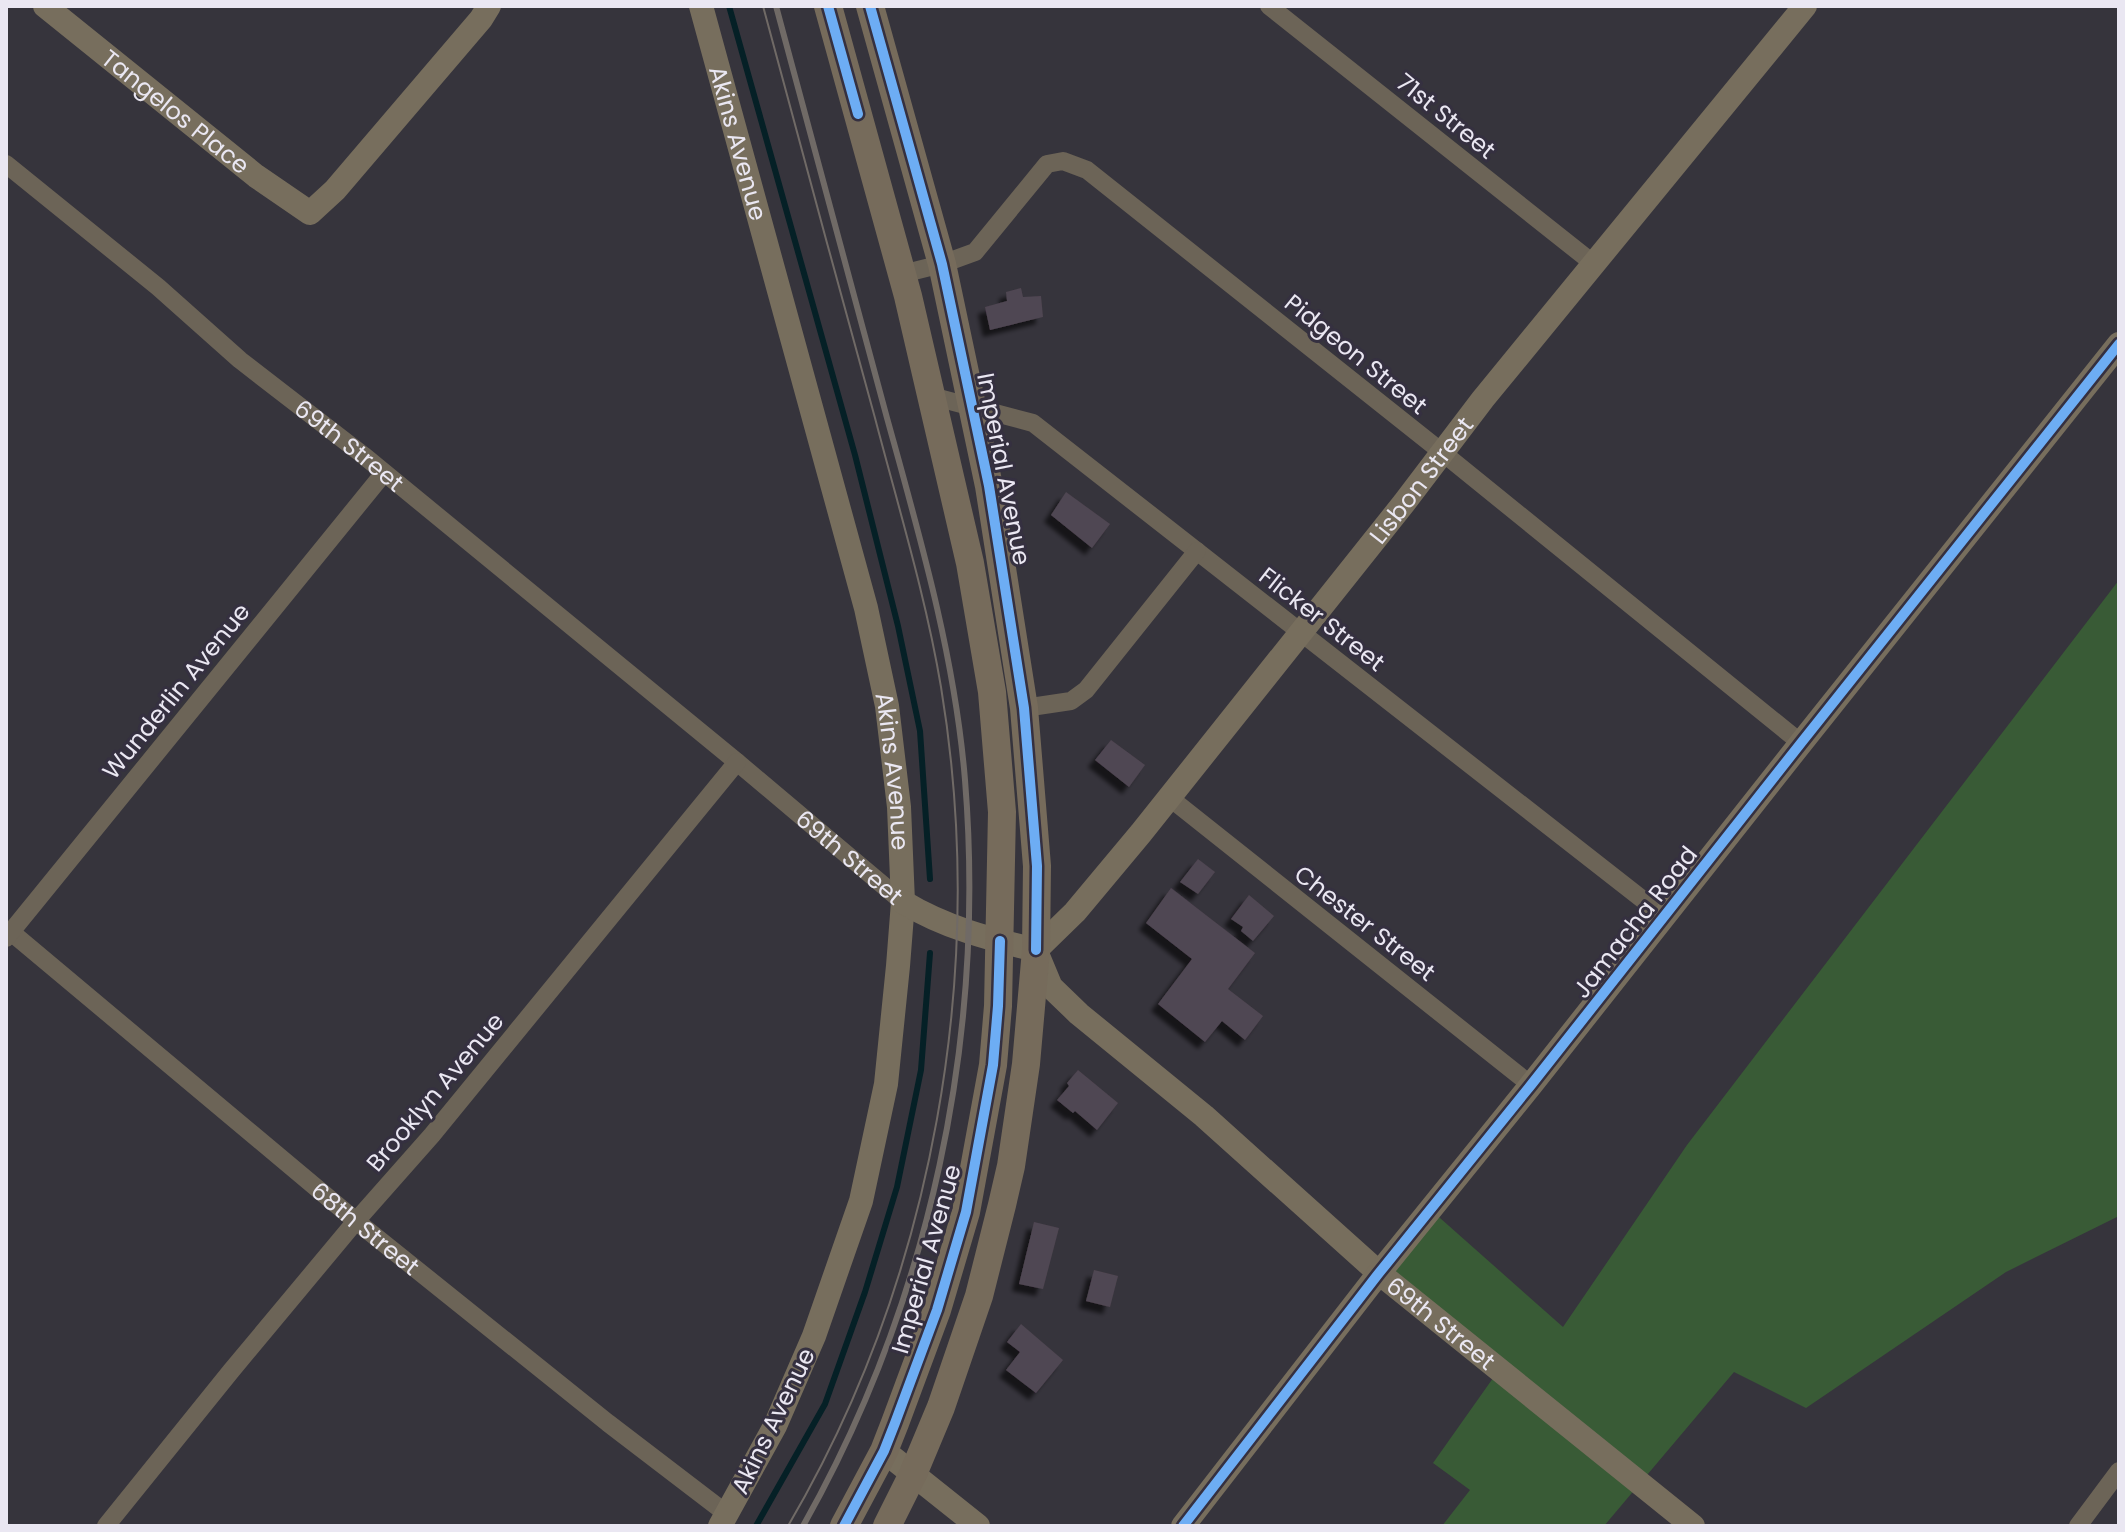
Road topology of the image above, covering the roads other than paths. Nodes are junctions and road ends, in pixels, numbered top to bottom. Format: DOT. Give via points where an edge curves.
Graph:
graph roads {
  1 [pos="45,6"];
  2 [pos="489,6"];
  3 [pos="701,6"];
  4 [pos="828,6"];
  5 [pos="870,6"];
  6 [pos="1269,6"];
  7 [pos="1805,6"];
  8 [pos="6,164"];
  9 [pos="942,264"];
  10 [pos="1594,264"];
  11 [pos="902,274"];
  12 [pos="2119,344"];
  13 [pos="931,396"];
  14 [pos="972,406"];
  15 [pos="1443,453"];
  16 [pos="384,473"];
  17 [pos="1197,551"];
  18 [pos="1300,633"];
  19 [pos="1024,708"];
  20 [pos="1801,743"];
  21 [pos="737,762"];
  22 [pos="1170,798"];
  23 [pos="903,902"];
  24 [pos="1665,917"];
  25 [pos="9,935"];
  26 [pos="1000,941"];
  27 [pos="1036,950"];
  28 [pos="1531,1085"];
  29 [pos="356,1221"];
  30 [pos="1379,1273"];
  31 [pos="884,1451"];
  32 [pos="2119,1471"];
  33 [pos="913,1474"];
  34 [pos="724,1520"];
  35 [pos="106,1526"];
  36 [pos="844,1526"];
  37 [pos="887,1526"];
  38 [pos="978,1526"];
  39 [pos="1183,1526"];
  40 [pos="1693,1526"];
  41 [pos="2078,1526"];
  1 -- 2 [label="street, Tangelos Place" via="256,176 310,213"];
  3 -- 23 [label="street, Akins Avenue" via="866,608 887,706"];
  4 -- 11 [label="main road, Imperial Avenue"];
  5 -- 9 [label="main road, Imperial Avenue"];
  6 -- 10 [label="street, 71st Street"];
  7 -- 10 [label="street, Lisbon Street"];
  8 -- 16 [label="street, 69th Street"];
  9 -- 11 [label="street"];
  9 -- 14 [label="main road, Imperial Avenue"];
  9 -- 15 [label="street, Pidgeon Street" via="975,252 1047,164 1063,161 1087,170"];
  10 -- 15 [label="street, Lisbon Street"];
  11 -- 13 [label="main road, Imperial Avenue"];
  12 -- 20 [label="street, Jamacha Road"];
  13 -- 14 [label="street, Flicker Street"];
  13 -- 26 [label="main road, Imperial Avenue" via="970,563 992,692 1002,812"];
  14 -- 17 [label="street, Flicker Street" via="1033,423"];
  14 -- 19 [label="main road, Imperial Avenue"];
  15 -- 18 [label="street, Lisbon Street"];
  15 -- 20 [label="street, Pidgeon Street"];
  16 -- 21 [label="street, 69th Street"];
  16 -- 25 [label="street, Wunderlin Avenue"];
  17 -- 18 [label="street, Flicker Street"];
  17 -- 19 [label="street" via="1086,690 1071,701"];
  18 -- 22 [label="street, Lisbon Street"];
  18 -- 24 [label="street, Flicker Street"];
  19 -- 27 [label="main road, Imperial Avenue" via="1037,866"];
  20 -- 24 [label="street, Jamacha Road"];
  21 -- 23 [label="street, 69th Street"];
  21 -- 29 [label="street, Brooklyn Avenue"];
  22 -- 27 [label="street, Lisbon Street" via="1075,912"];
  22 -- 28 [label="street, Chester Street"];
  23 -- 26 [label="street, 69th Street" via="947,925"];
  23 -- 34 [label="street, Akins Avenue" via="886,1084 861,1201 814,1336 775,1426"];
  24 -- 28 [label="street, Jamacha Road"];
  25 -- 29 [label="street, 68th Street"];
  26 -- 27 [label="street, 69th Street"];
  26 -- 31 [label="main road, Imperial Avenue" via="993,1065 966,1212 937,1310"];
  27 -- 30 [label="street, 69th Street" via="1051,987 1079,1014 1204,1116"];
  27 -- 33 [label="main road, Imperial Avenue" via="1026,1064 1002,1205 979,1296"];
  28 -- 30 [label="street, Jamacha Road"];
  29 -- 34 [label="street, 68th Street"];
  29 -- 35 [label="street, Brooklyn Avenue"];
  30 -- 39 [label="street, Jamacha Road"];
  30 -- 40 [label="street, 69th Street"];
  31 -- 33 [label="street"];
  31 -- 36 [label="main road, Imperial Avenue"];
  32 -- 41 [label="street"];
  33 -- 37 [label="main road, Imperial Avenue"];
  33 -- 38 [label="street"];
}
